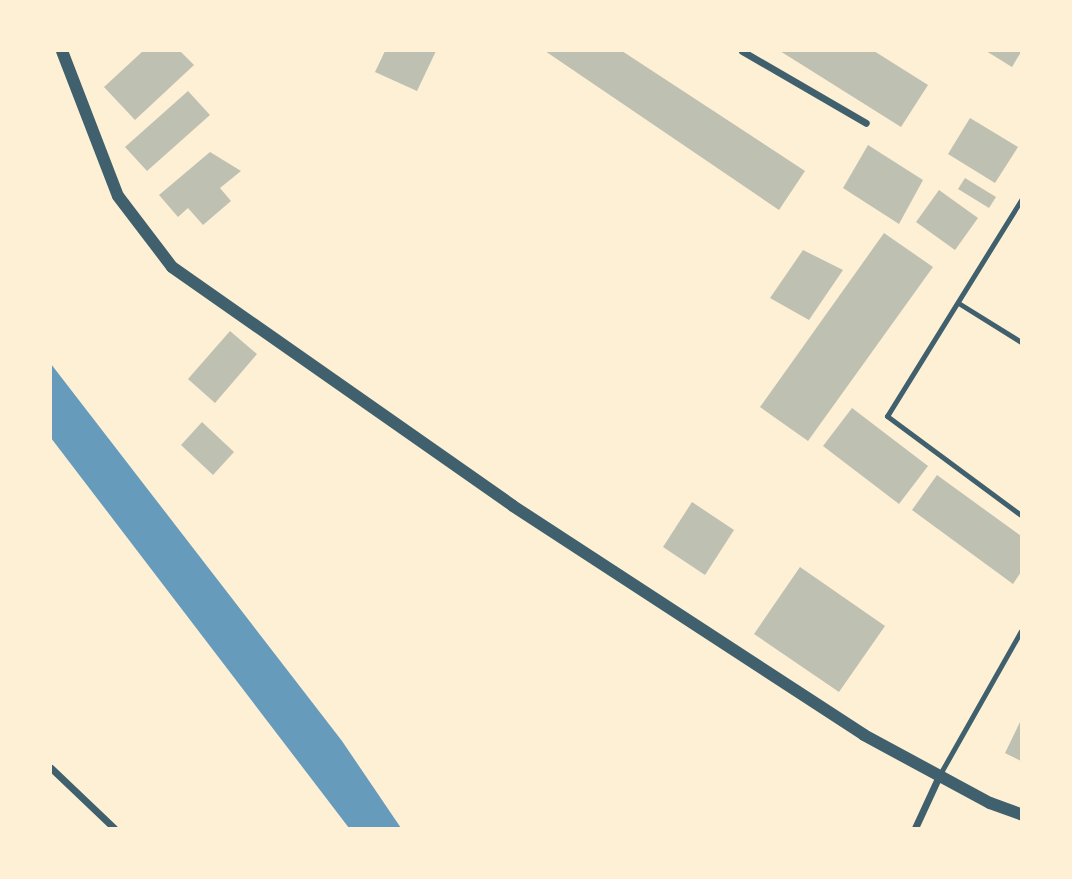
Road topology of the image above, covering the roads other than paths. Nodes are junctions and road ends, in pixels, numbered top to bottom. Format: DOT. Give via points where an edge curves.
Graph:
graph roads {
  1 [pos="62,51"];
  2 [pos="742,51"];
  3 [pos="866,123"];
  4 [pos="1021,200"];
  5 [pos="960,304"];
  6 [pos="1021,342"];
  7 [pos="1021,514"];
  8 [pos="1021,631"];
  9 [pos="51,768"];
  10 [pos="939,776"];
  11 [pos="1021,814"];
  12 [pos="114,828"];
  13 [pos="915,828"];
  1 -- 10 [label="street" via="118,196 172,267 513,506 864,735"];
  2 -- 3 [label="street"];
  4 -- 5 [label="lane"];
  5 -- 6 [label="lane"];
  5 -- 7 [label="lane" via="887,416"];
  8 -- 10 [label="lane"];
  9 -- 12 [label="street"];
  10 -- 11 [label="street"];
  10 -- 13 [label="street"];
}
